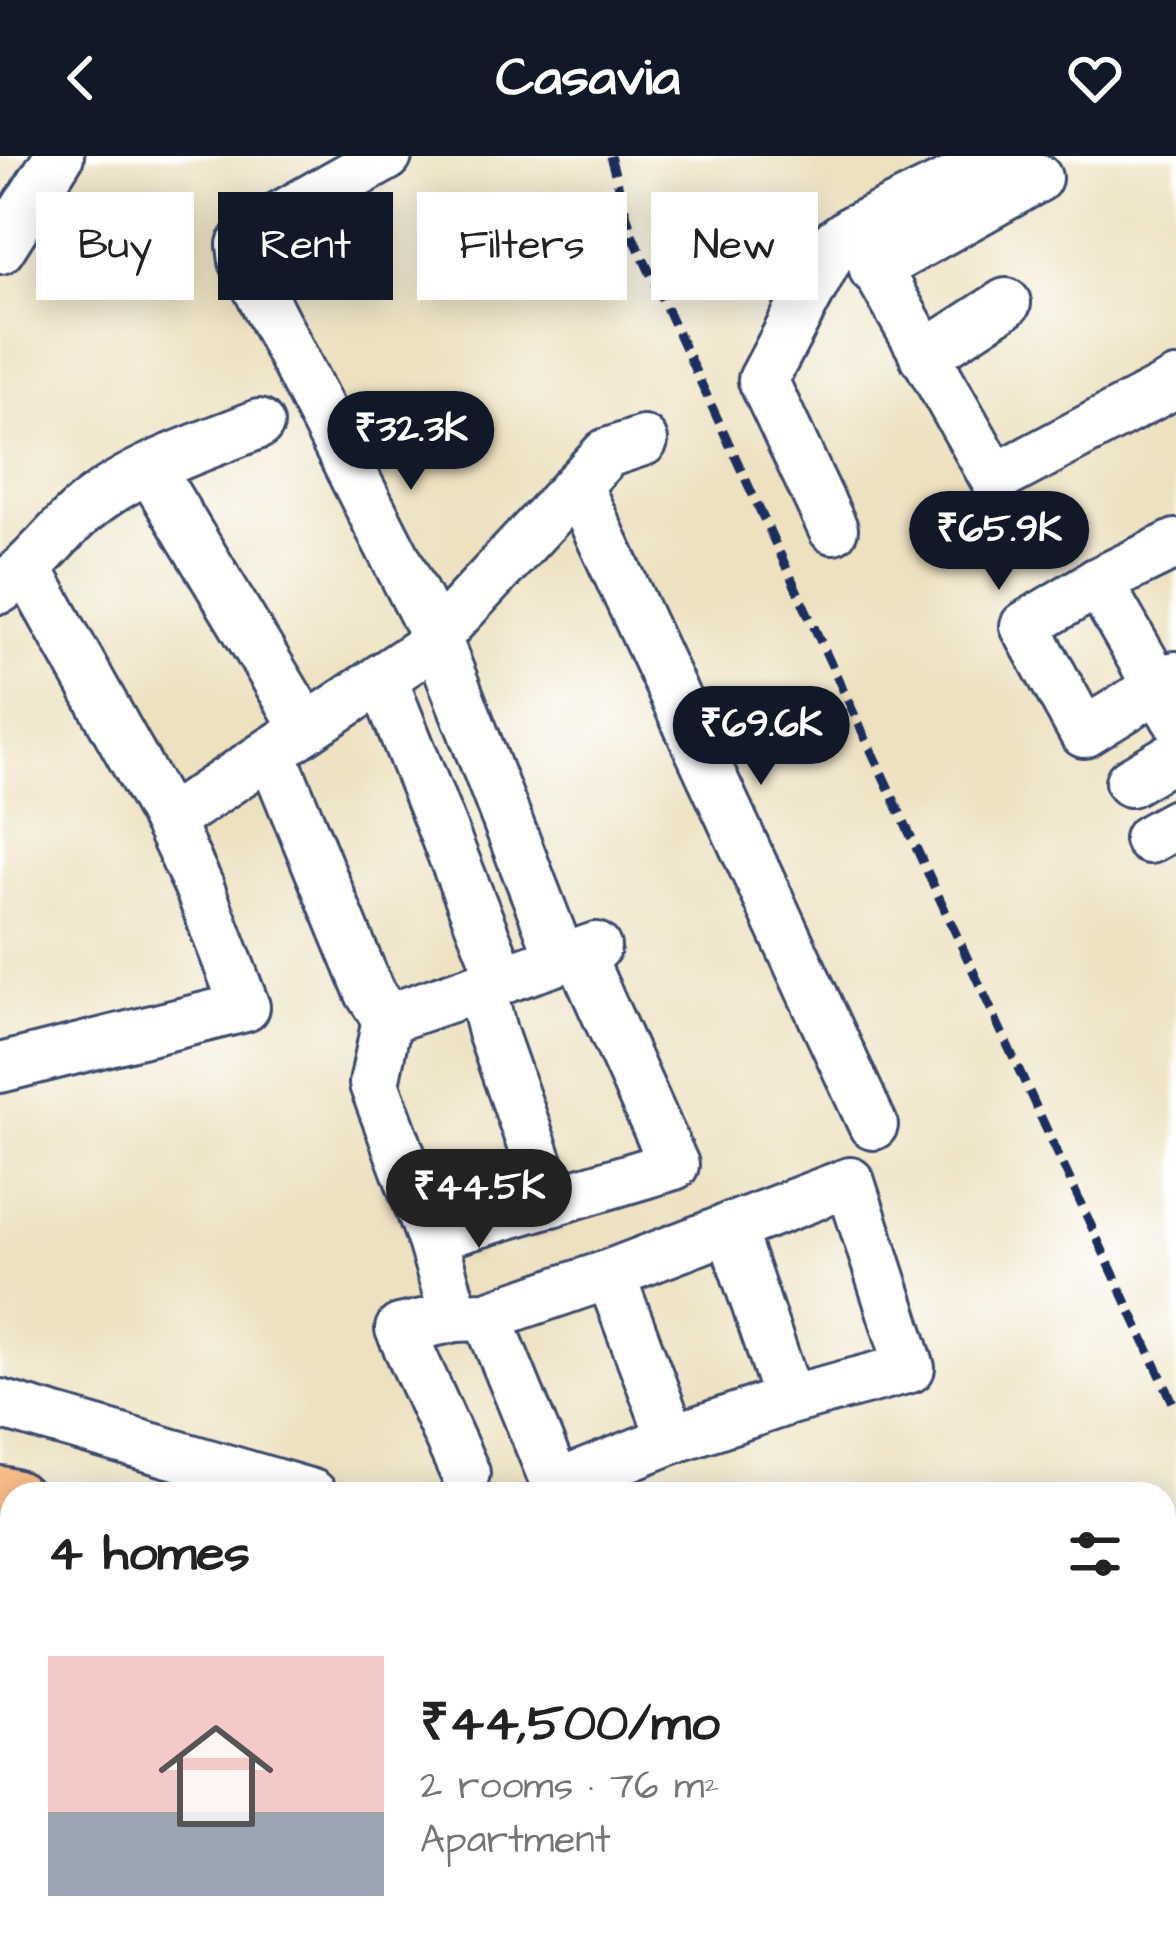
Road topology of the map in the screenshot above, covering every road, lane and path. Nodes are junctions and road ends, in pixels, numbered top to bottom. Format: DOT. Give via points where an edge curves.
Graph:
graph roads {
  1 [pos="59,156"];
  2 [pos="387,156"];
  3 [pos="1021,167"];
  4 [pos="951,186"];
  5 [pos="0,249"];
  6 [pos="864,249"];
  7 [pos="1006,304"];
  8 [pos="924,356"];
  9 [pos="1176,383"];
  10 [pos="259,424"];
  11 [pos="644,441"];
  12 [pos="150,469"];
  13 [pos="577,485"];
  14 [pos="833,529"];
  15 [pos="1176,544"];
  16 [pos="14,580"];
  17 [pos="1098,582"];
  18 [pos="436,637"];
  19 [pos="382,678"];
  20 [pos="1170,694"];
  21 [pos="288,740"];
  22 [pos="1176,755"];
  23 [pos="1130,782"];
  24 [pos="168,821"];
  25 [pos="579,953"];
  26 [pos="491,983"];
  27 [pos="387,1019"];
  28 [pos="0,1068"];
  29 [pos="873,1125"];
  30 [pos="552,1202"];
  31 [pos="730,1227"];
  32 [pos="431,1237"];
  33 [pos="610,1274"];
  34 [pos="471,1316"];
  35 [pos="789,1400"];
  36 [pos="0,1404"];
  37 [pos="672,1439"];
  38 [pos="465,1473"];
  39 [pos="270,1482"];
  40 [pos="554,1482"];
  41 [pos="564,1482"];
  1 -- 5 [label="street"];
  2 -- 18 [label="street" via="242,244"];
  3 -- 4 [label="street"];
  4 -- 6 [label="street"];
  6 -- 8 [label="street"];
  6 -- 14 [label="street" via="836,242 763,380"];
  7 -- 8 [label="street"];
  8 -- 9 [label="street" via="995,479"];
  10 -- 12 [label="street"];
  11 -- 13 [label="street" via="607,452"];
  12 -- 16 [label="street" via="83,510"];
  12 -- 21 [label="street"];
  13 -- 18 [label="street"];
  13 -- 29 [label="street"];
  15 -- 17 [label="street"];
  16 -- 24 [label="street"];
  17 -- 20 [label="street"];
  17 -- 20 [label="street" via="1025,626 1084,734"];
  18 -- 19 [label="street"];
  18 -- 25 [label="street"];
  19 -- 21 [label="street"];
  19 -- 26 [label="street"];
  21 -- 24 [label="street"];
  21 -- 27 [label="street" via="370,993"];
  22 -- 23 [label="street"];
  24 -- 28 [label="street" via="245,1007"];
  25 -- 26 [label="street"];
  25 -- 30 [label="street" via="674,1165"];
  26 -- 27 [label="street"];
  26 -- 30 [label="street" via="492,1032"];
  27 -- 32 [label="street" via="374,1084"];
  30 -- 32 [label="street"];
  31 -- 33 [label="street"];
  31 -- 35 [label="street"];
  31 -- 35 [label="street" via="850,1182 910,1368"];
  32 -- 34 [label="street"];
  33 -- 34 [label="street"];
  33 -- 37 [label="street"];
  34 -- 38 [label="street" via="400,1329"];
  34 -- 40 [label="street"];
  35 -- 37 [label="street"];
  36 -- 39 [label="street"];
  37 -- 41 [label="street"];
}
